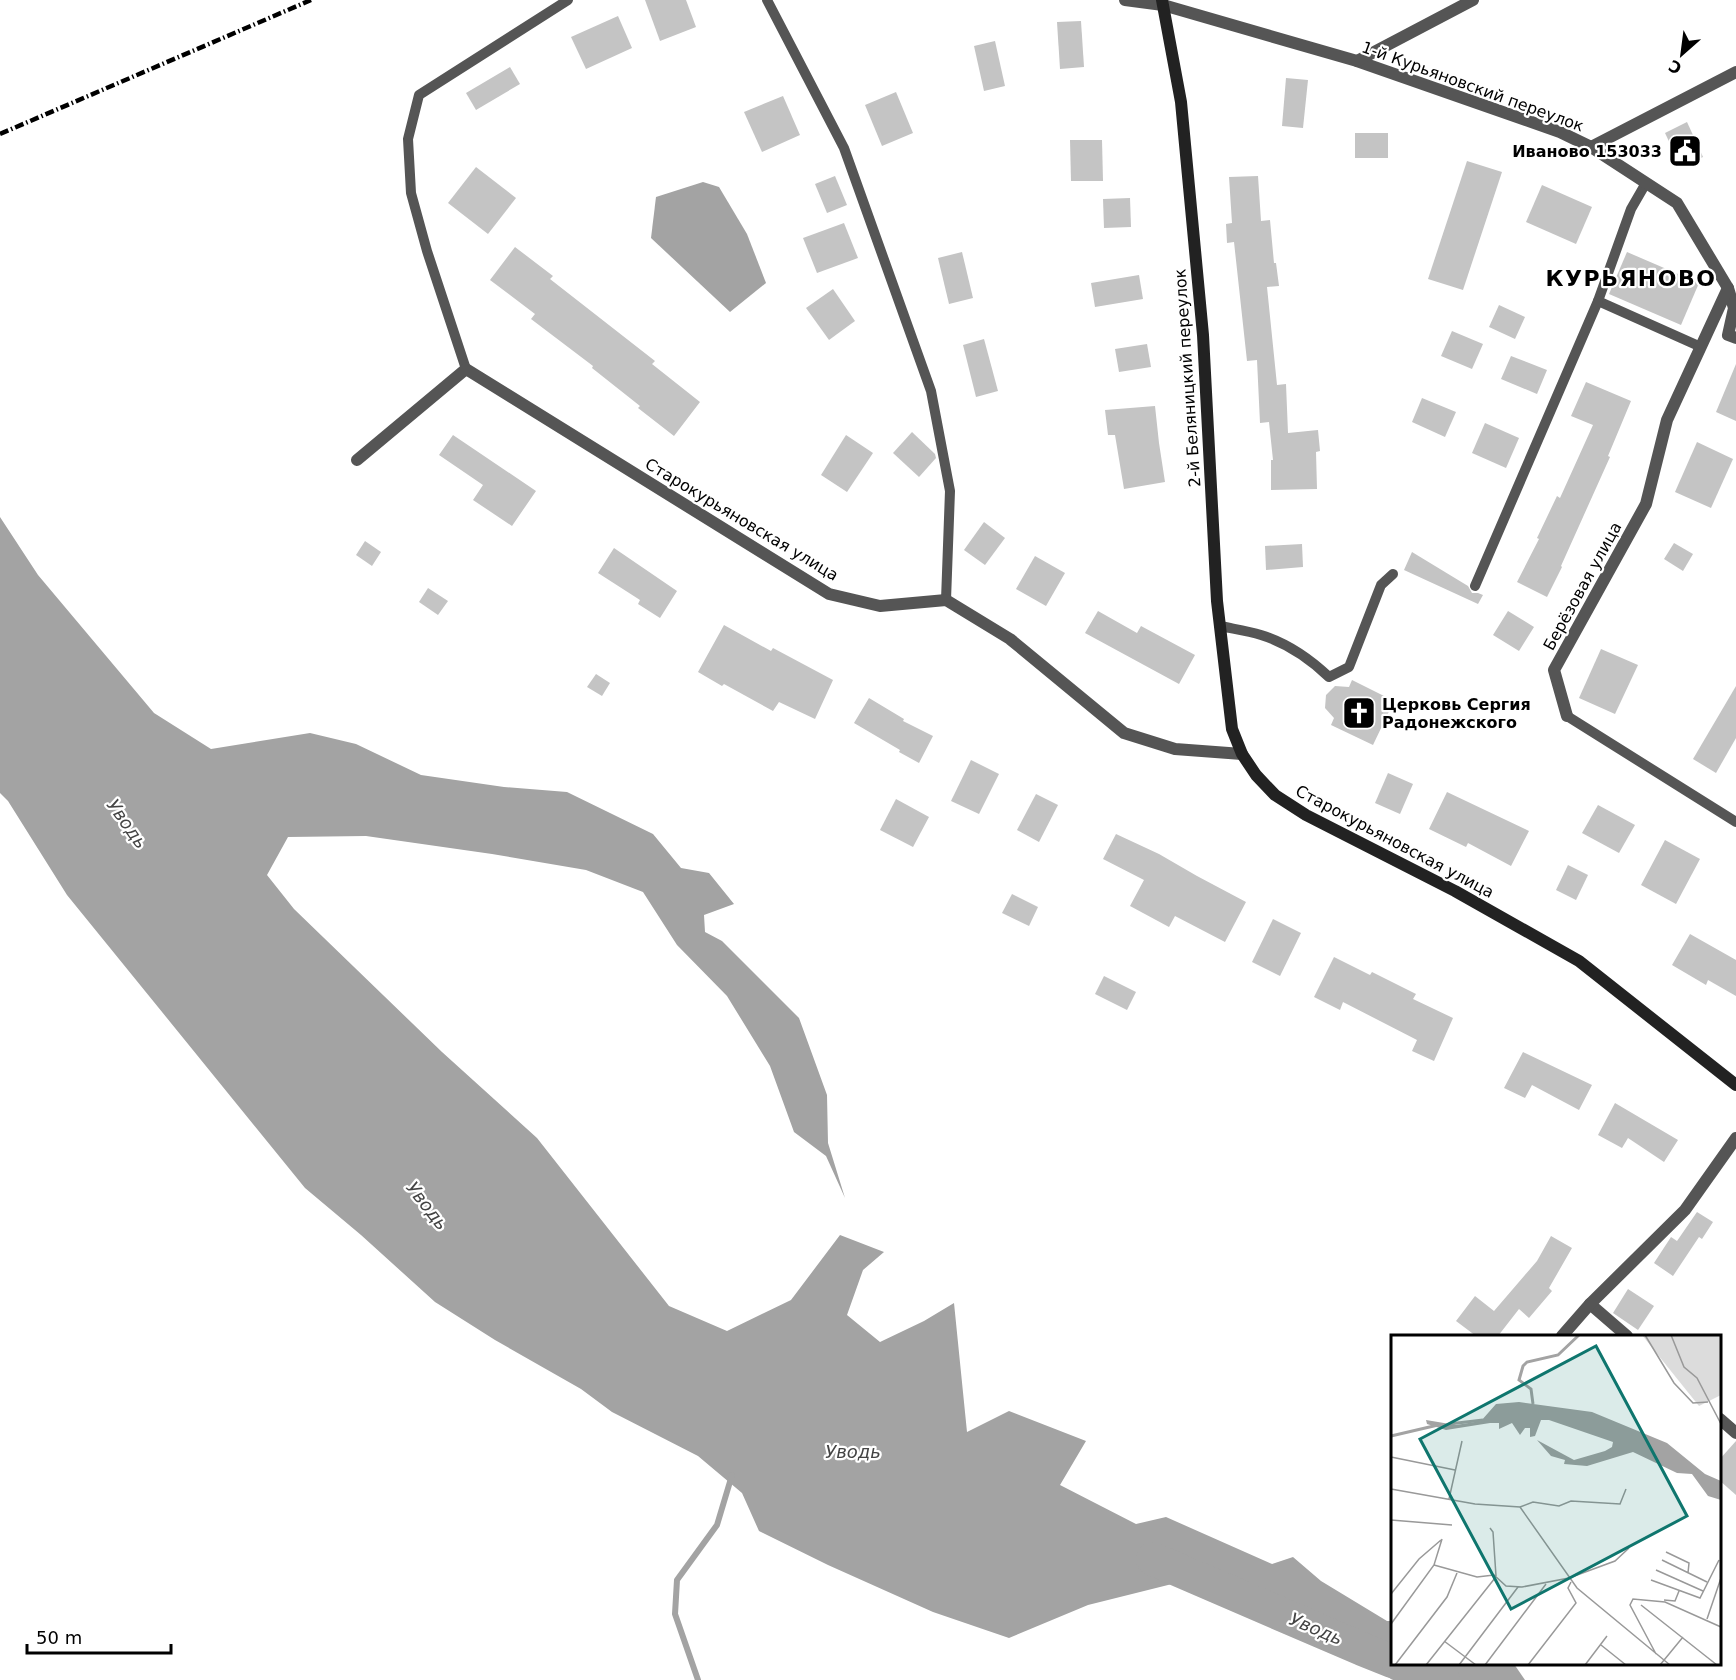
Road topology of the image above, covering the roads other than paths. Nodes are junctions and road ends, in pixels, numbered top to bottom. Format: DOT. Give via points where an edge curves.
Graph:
graph roads {
  1 [pos="568,0"];
  2 [pos="767,0"];
  3 [pos="1125,0"];
  4 [pos="1473,0"];
  5 [pos="1163,3"];
  6 [pos="1357,61"];
  7 [pos="1736,72"];
  8 [pos="1591,147"];
  9 [pos="1646,183"];
  10 [pos="1728,288"];
  11 [pos="1598,301"];
  12 [pos="1735,308"];
  13 [pos="1736,338"];
  14 [pos="1701,346"];
  15 [pos="466,369"];
  16 [pos="357,460"];
  17 [pos="1393,574"];
  18 [pos="1475,586"];
  19 [pos="946,600"];
  20 [pos="1220,626"];
  21 [pos="1567,716"];
  22 [pos="1242,754"];
  23 [pos="1736,822"];
  24 [pos="1736,1084"];
  25 [pos="1736,1138"];
  26 [pos="1590,1304"];
  27 [pos="1563,1335"];
  28 [pos="1626,1335"];
  29 [pos="1721,1421"];
  30 [pos="1736,1433"];
  1 -- 15 [label="lane" via="418,95 408,139 411,193"];
  2 -- 19 [label="lane" via="844,148 931,391 950,491"];
  3 -- 5 [label="street, 1-й Курьяновский переулок"];
  4 -- 6 [label="street"];
  5 -- 6 [label="street, 1-й Курьяновский переулок"];
  5 -- 20 [label="main road, 2-й Беляницкий переулок" via="1181,102 1203,335"];
  6 -- 8 [label="street, 1-й Курьяновский переулок" via="1560,132"];
  7 -- 8 [label="street"];
  8 -- 9 [label="street, 1-й Курьяновский переулок"];
  9 -- 10 [label="street, 1-й Курьяновский переулок" via="1677,203"];
  9 -- 11 [label="lane" via="1631,209"];
  10 -- 12 [label="street, 1-й Курьяновский переулок"];
  10 -- 14 [label="street, Берёзовая улица"];
  11 -- 14 [label="lane"];
  11 -- 18 [label="lane"];
  12 -- 13 [label="street, 1-й Курьяновский переулок" via="1728,335"];
  14 -- 21 [label="street, Берёзовая улица" via="1667,420 1646,504 1554,670"];
  15 -- 16 [label="street"];
  15 -- 19 [label="street, Старокурьяновская улица" via="829,594 880,606"];
  17 -- 20 [label="lane" via="1381,585 1349,668 1329,677 1284,644"];
  19 -- 22 [label="street" via="1010,639 1124,733 1175,748"];
  20 -- 22 [label="main road, 2-й Беляницкий переулок" via="1233,729"];
  21 -- 23 [label="lane, Берёзовая улица"];
  22 -- 24 [label="main road, Старокурьяновская улица" via="1275,795 1579,961"];
  25 -- 26 [label="street" via="1685,1210"];
  26 -- 27 [label="street"];
  26 -- 28 [label="street"];
  29 -- 30 [label="street"];
}
